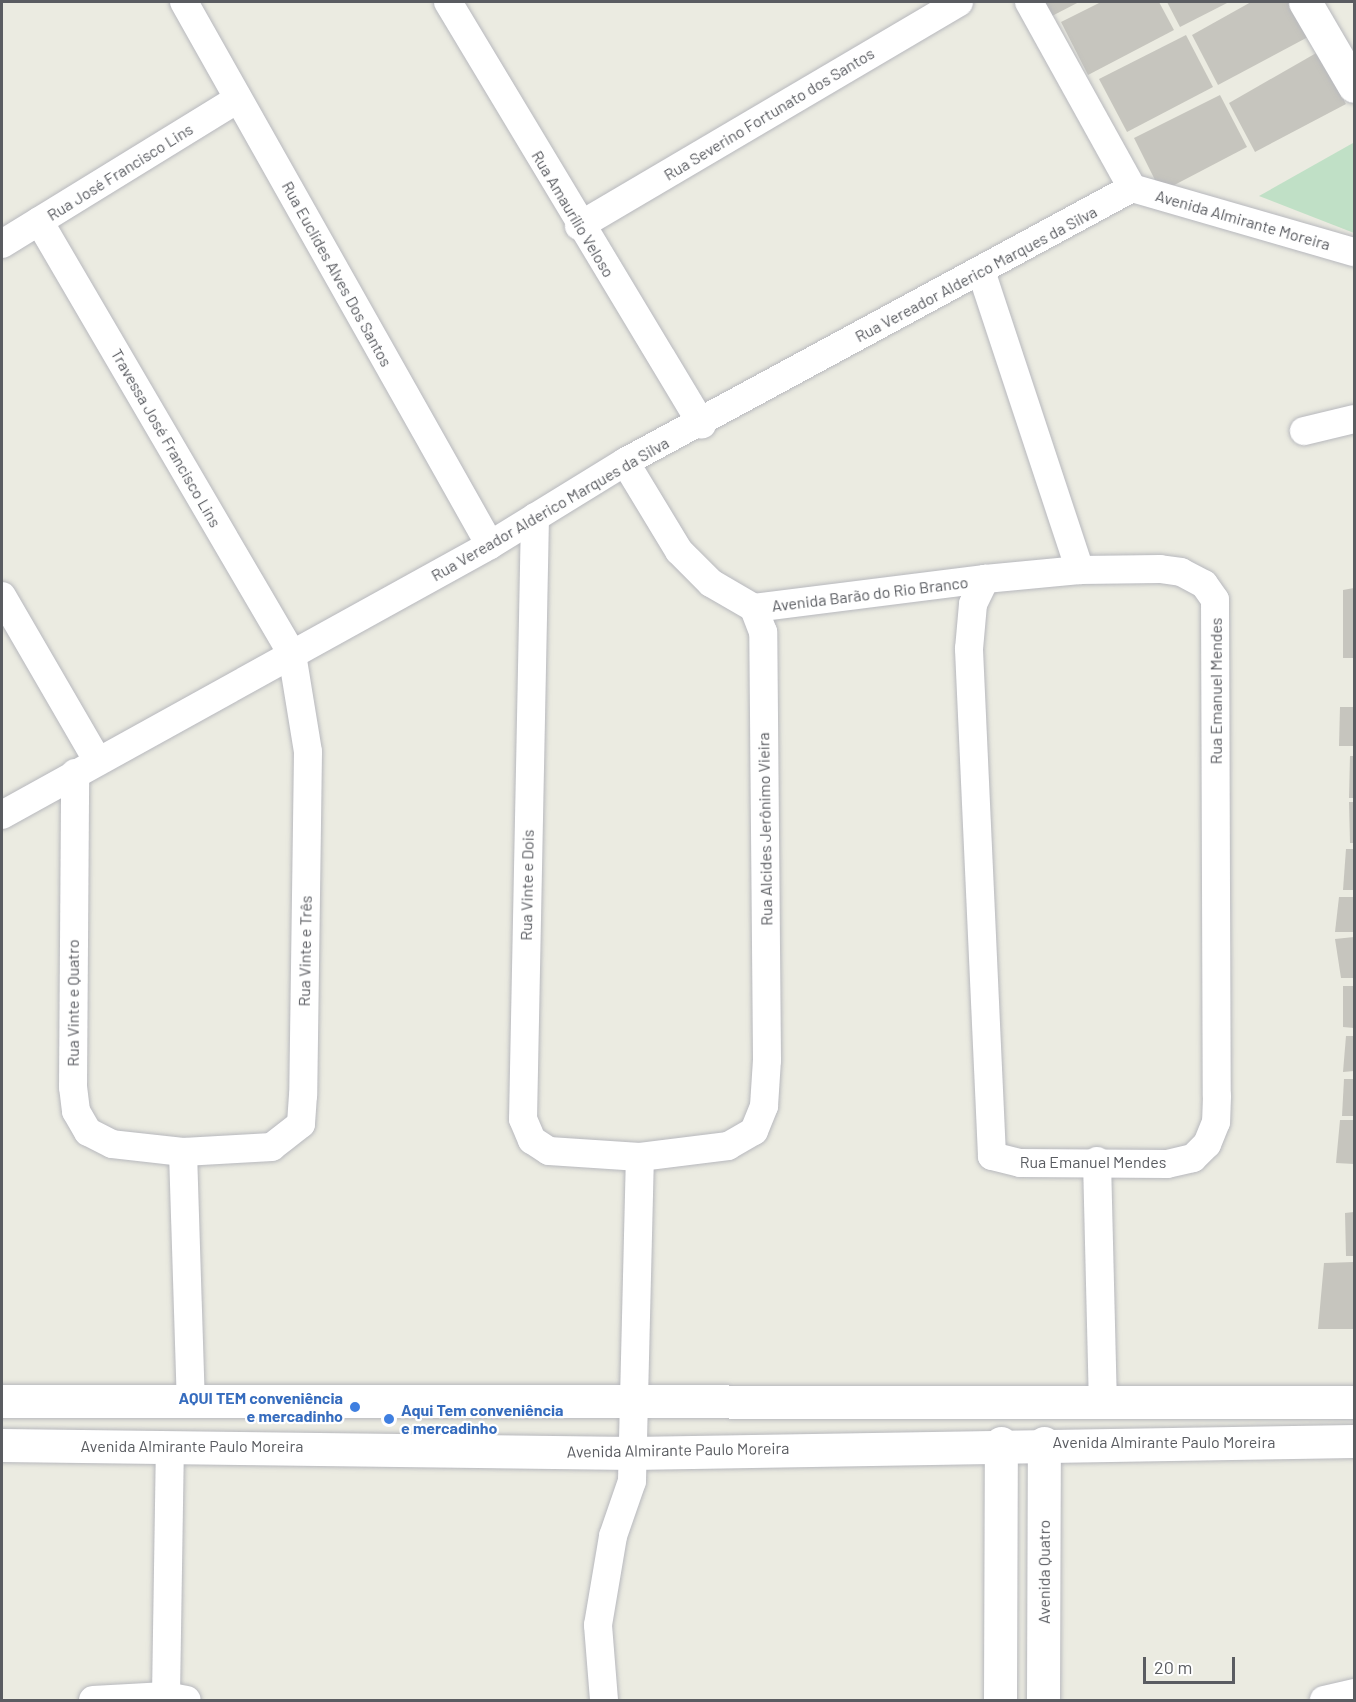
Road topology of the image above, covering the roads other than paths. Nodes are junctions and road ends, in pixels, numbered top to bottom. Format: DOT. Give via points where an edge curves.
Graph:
graph roads {
  1 [pos="184,2"];
  2 [pos="448,2"];
  3 [pos="959,2"];
  4 [pos="1029,2"];
  5 [pos="1305,2"];
  6 [pos="1354,86"];
  7 [pos="238,99"];
  8 [pos="1132,188"];
  9 [pos="39,221"];
  10 [pos="579,226"];
  11 [pos="2,244"];
  12 [pos="1354,252"];
  13 [pos="981,271"];
  14 [pos="1354,419"];
  15 [pos="702,424"];
  16 [pos="1304,430"];
  17 [pos="625,462"];
  18 [pos="535,517"];
  19 [pos="490,545"];
  20 [pos="1080,570"];
  21 [pos="985,579"];
  22 [pos="2,596"];
  23 [pos="754,608"];
  24 [pos="292,654"];
  25 [pos="86,766"];
  26 [pos="2,815"];
  27 [pos="183,1152"];
  28 [pos="640,1157"];
  29 [pos="1097,1161"];
  30 [pos="1103,1400"];
  31 [pos="2,1401"];
  32 [pos="191,1401"];
  33 [pos="1354,1402"];
  34 [pos="635,1403"];
  35 [pos="1354,1441"];
  36 [pos="1001,1443"];
  37 [pos="1044,1443"];
  38 [pos="2,1445"];
  39 [pos="170,1446"];
  40 [pos="632,1453"];
  41 [pos="1354,1693"];
  42 [pos="177,1698"];
  43 [pos="93,1701"];
  44 [pos="604,1701"];
  45 [pos="1000,1701"];
  46 [pos="1043,1701"];
  47 [pos="1324,1701"];
  1 -- 7 [label="street, Rua Euclídes Alves Dos Santos"];
  2 -- 10 [label="street, Rua Amaurílio Veloso"];
  3 -- 10 [label="street, Rua Severino Fortunato dos Santos"];
  4 -- 8 [label="street"];
  5 -- 6 [label="main road"];
  7 -- 9 [label="street, Rua José Francisco Lins"];
  7 -- 19 [label="street, Rua Euclídes Alves Dos Santos"];
  8 -- 12 [label="street, Avenida Almirante Moreira"];
  8 -- 13 [label="street, Rua Vereador Alderico Marques da Silva"];
  9 -- 11 [label="street, Rua José Francisco Lins"];
  9 -- 24 [label="street, Travessa José Francisco Lins"];
  10 -- 15 [label="street, Rua Amaurílio Veloso"];
  13 -- 15 [label="street, Rua Vereador Alderico Marques da Silva"];
  13 -- 20 [label="street"];
  14 -- 16 [label="street"];
  15 -- 17 [label="street, Rua Vereador Alderico Marques da Silva"];
  17 -- 18 [label="street, Rua Vereador Alderico Marques da Silva"];
  17 -- 23 [label="street" via="679,551 711,583"];
  18 -- 19 [label="street, Rua Vereador Alderico Marques da Silva"];
  18 -- 28 [label="street, Rua Vinte e Dois" via="523,1119 532,1140 549,1151"];
  19 -- 24 [label="street, Rua Vereador Alderico Marques da Silva"];
  20 -- 21 [label="street, Rua Emanuel Mendes"];
  20 -- 29 [label="street, Rua Emanuel Mendes" via="1182,572 1204,584 1215,600 1216,1122 1207,1144 1193,1158 1167,1164"];
  21 -- 23 [label="street, Avenida Barão do Rio Branco"];
  21 -- 29 [label="street, Rua Emanuel Mendes" via="973,604 969,649 992,1156 1020,1163"];
  22 -- 25 [label="street"];
  23 -- 28 [label="street, Rua Alcides Jerônimo Vieira" via="764,632 764,1106 754,1131 728,1146"];
  24 -- 25 [label="street, Rua Vereador Alderico Marques da Silva"];
  24 -- 27 [label="street, Rua Vinte e Três" via="308,752 300,1124 272,1147"];
  25 -- 26 [label="street, Rua Vereador Alderico Marques da Silva"];
  25 -- 27 [label="street, Rua Vinte e Quatro" via="72,1087 76,1111 88,1132 112,1143"];
  27 -- 32 [label="street"];
  28 -- 34 [label="street"];
  29 -- 30 [label="street"];
  30 -- 33 [label="main road"];
  30 -- 34 [label="main road"];
  31 -- 32 [label="main road"];
  32 -- 34 [label="main road"];
  34 -- 40 [label="street"];
  35 -- 37 [label="main road, Avenida Almirante Paulo Moreira"];
  36 -- 37 [label="main road, Avenida Almirante Paulo Moreira"];
  36 -- 40 [label="main road, Avenida Almirante Paulo Moreira"];
  36 -- 45 [label="main road"];
  37 -- 46 [label="main road, Avenida Quatro"];
  38 -- 39 [label="main road, Avenida Almirante Paulo Moreira"];
  39 -- 40 [label="main road, Avenida Almirante Paulo Moreira"];
  39 -- 42 [label="street"];
  40 -- 44 [label="street" via="629,1496 613,1536 598,1625"];
  41 -- 47 [label="street"];
  42 -- 43 [label="street"];
}
